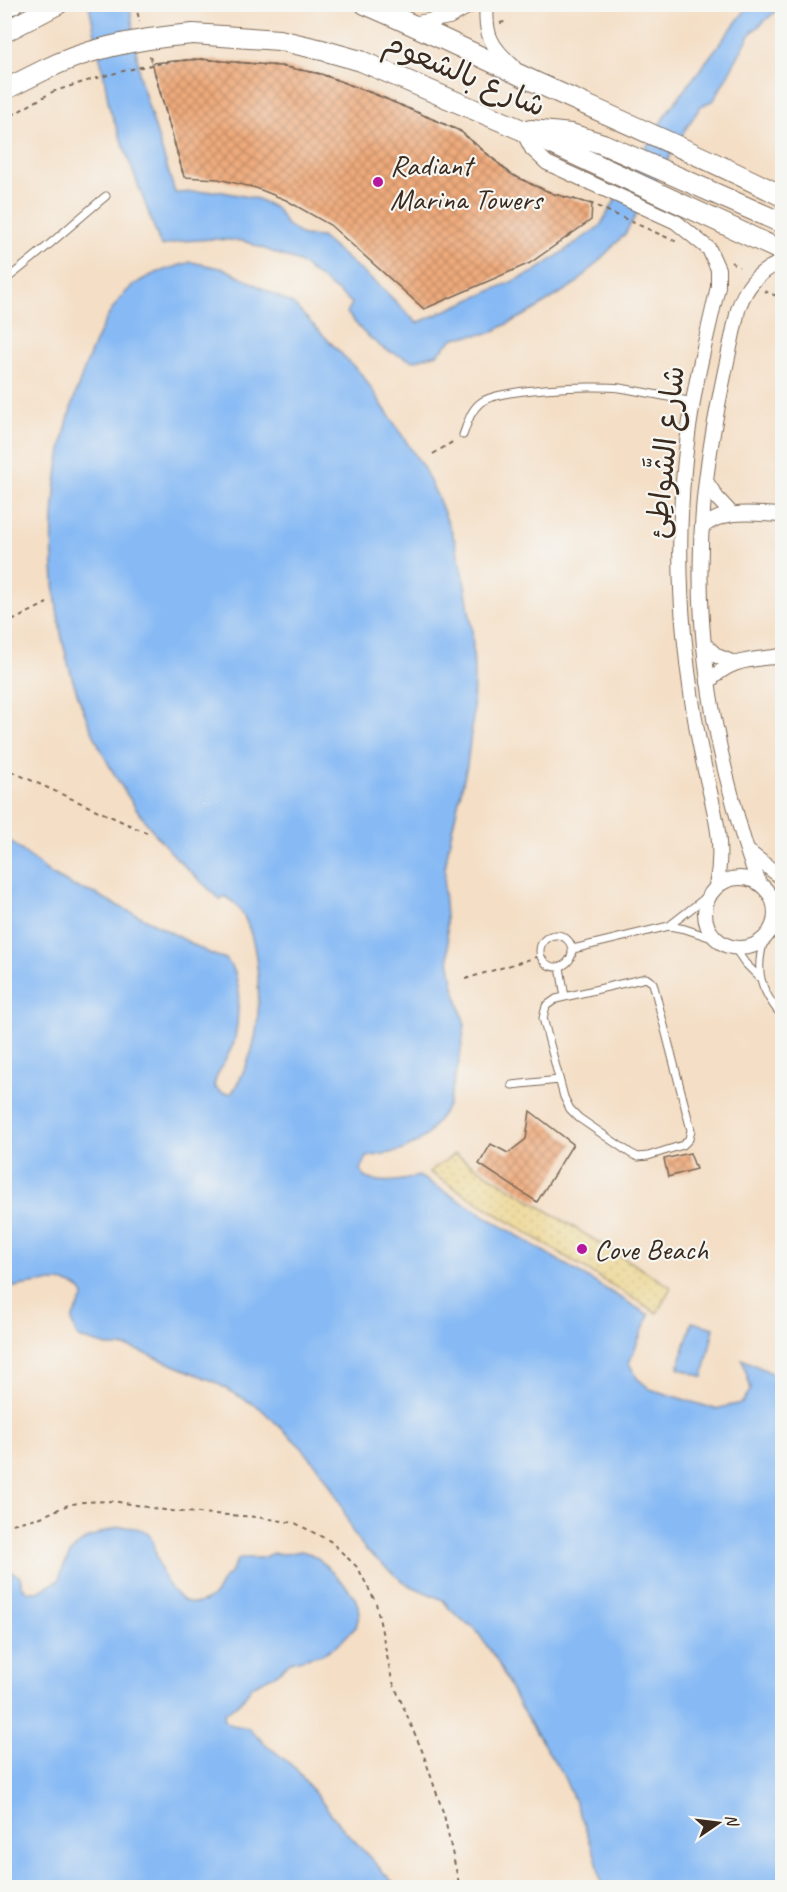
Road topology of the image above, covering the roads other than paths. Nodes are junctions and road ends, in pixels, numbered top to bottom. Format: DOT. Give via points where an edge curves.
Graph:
graph roads {
  1 [pos="4,4"];
  2 [pos="12,4"];
  3 [pos="58,4"];
  4 [pos="365,4"];
  5 [pos="473,4"];
  6 [pos="487,4"];
  7 [pos="412,24"];
  8 [pos="4,32"];
  9 [pos="526,78"];
  10 [pos="4,90"];
  11 [pos="522,130"];
  12 [pos="106,196"];
  13 [pos="783,196"];
  14 [pos="679,214"];
  15 [pos="783,222"];
  16 [pos="783,251"];
  17 [pos="783,262"];
  18 [pos="4,281"];
  19 [pos="693,402"];
  20 [pos="464,435"];
  21 [pos="706,481"];
  22 [pos="731,513"];
  23 [pos="783,515"];
  24 [pos="702,527"];
  25 [pos="704,644"];
  26 [pos="783,657"];
  27 [pos="734,663"];
  28 [pos="708,682"];
  29 [pos="746,850"];
  30 [pos="783,878"];
  31 [pos="760,884"];
  32 [pos="713,890"];
  33 [pos="778,906"];
  34 [pos="669,926"];
  35 [pos="773,932"];
  36 [pos="718,940"];
  37 [pos="734,947"];
  38 [pos="573,949"];
  39 [pos="560,967"];
  40 [pos="759,977"];
  41 [pos="565,997"];
  42 [pos="783,1016"];
  43 [pos="559,1080"];
  44 [pos="512,1085"];
  1 -- 2 [label="main road"];
  3 -- 8 [label="main road"];
  4 -- 7 [label="main road, شارع بالشعوم"];
  5 -- 7 [label="street" via="449,17"];
  6 -- 9 [label="street" via="486,26 493,46"];
  7 -- 9 [label="main road, شارع بالشعوم"];
  9 -- 13 [label="main road, شارع بالشعوم"];
  10 -- 11 [label="main road, شارع بالشعوم, bridge" via="86,52 161,37 193,34 279,40 361,62"];
  11 -- 14 [label="main road, شارع بالشعوم" via="587,171"];
  11 -- 15 [label="main road" via="571,134 603,144"];
  12 -- 18 [label="lane"];
  14 -- 16 [label="main road, شارع بالشعوم"];
  14 -- 19 [label="street, شارع الشَّواطِئ" via="709,249 719,277"];
  17 -- 21 [label="street, شارع الشَّواطِئ" via="754,281 741,302"];
  19 -- 20 [label="lane" via="618,388 506,393 480,402"];
  19 -- 32 [label="street, شارع الشَّواطِئ" via="682,532 684,630 694,719 720,832 720,860"];
  21 -- 22 [label="street, شارع الشَّواطِئ"];
  21 -- 24 [label="street, شارع الشَّواطِئ"];
  22 -- 23 [label="street"];
  22 -- 24 [label="street, شارع الشَّواطِئ"];
  24 -- 25 [label="street, شارع الشَّواطِئ"];
  25 -- 27 [label="street" via="717,656"];
  25 -- 28 [label="street, شارع الشَّواطِئ"];
  26 -- 27 [label="street"];
  27 -- 28 [label="street"];
  28 -- 29 [label="street, شارع الشَّواطِئ" via="724,767"];
  29 -- 30 [label="street"];
  29 -- 31 [label="street, شارع الشَّواطِئ"];
  31 -- 32 [label="street" via="733,878"];
  31 -- 33 [label="street"];
  32 -- 34 [label="lane"];
  32 -- 36 [label="street" via="705,906 705,919"];
  33 -- 35 [label="street"];
  34 -- 36 [label="lane"];
  34 -- 38 [label="lane"];
  35 -- 37 [label="street" via="751,946"];
  35 -- 40 [label="lane" via="760,957"];
  36 -- 37 [label="street"];
  37 -- 40 [label="lane"];
  38 -- 39 [label="lane" via="567,963"];
  38 -- 39 [label="lane" via="564,936 557,934 543,940 540,956 552,967"];
  39 -- 41 [label="lane"];
  40 -- 42 [label="lane" via="768,998"];
  41 -- 43 [label="lane" via="550,1002 543,1018"];
  41 -- 43 [label="lane" via="642,978 651,981 691,1130 690,1139 680,1147 643,1157 634,1155 574,1114"];
  43 -- 44 [label="lane"];
}
